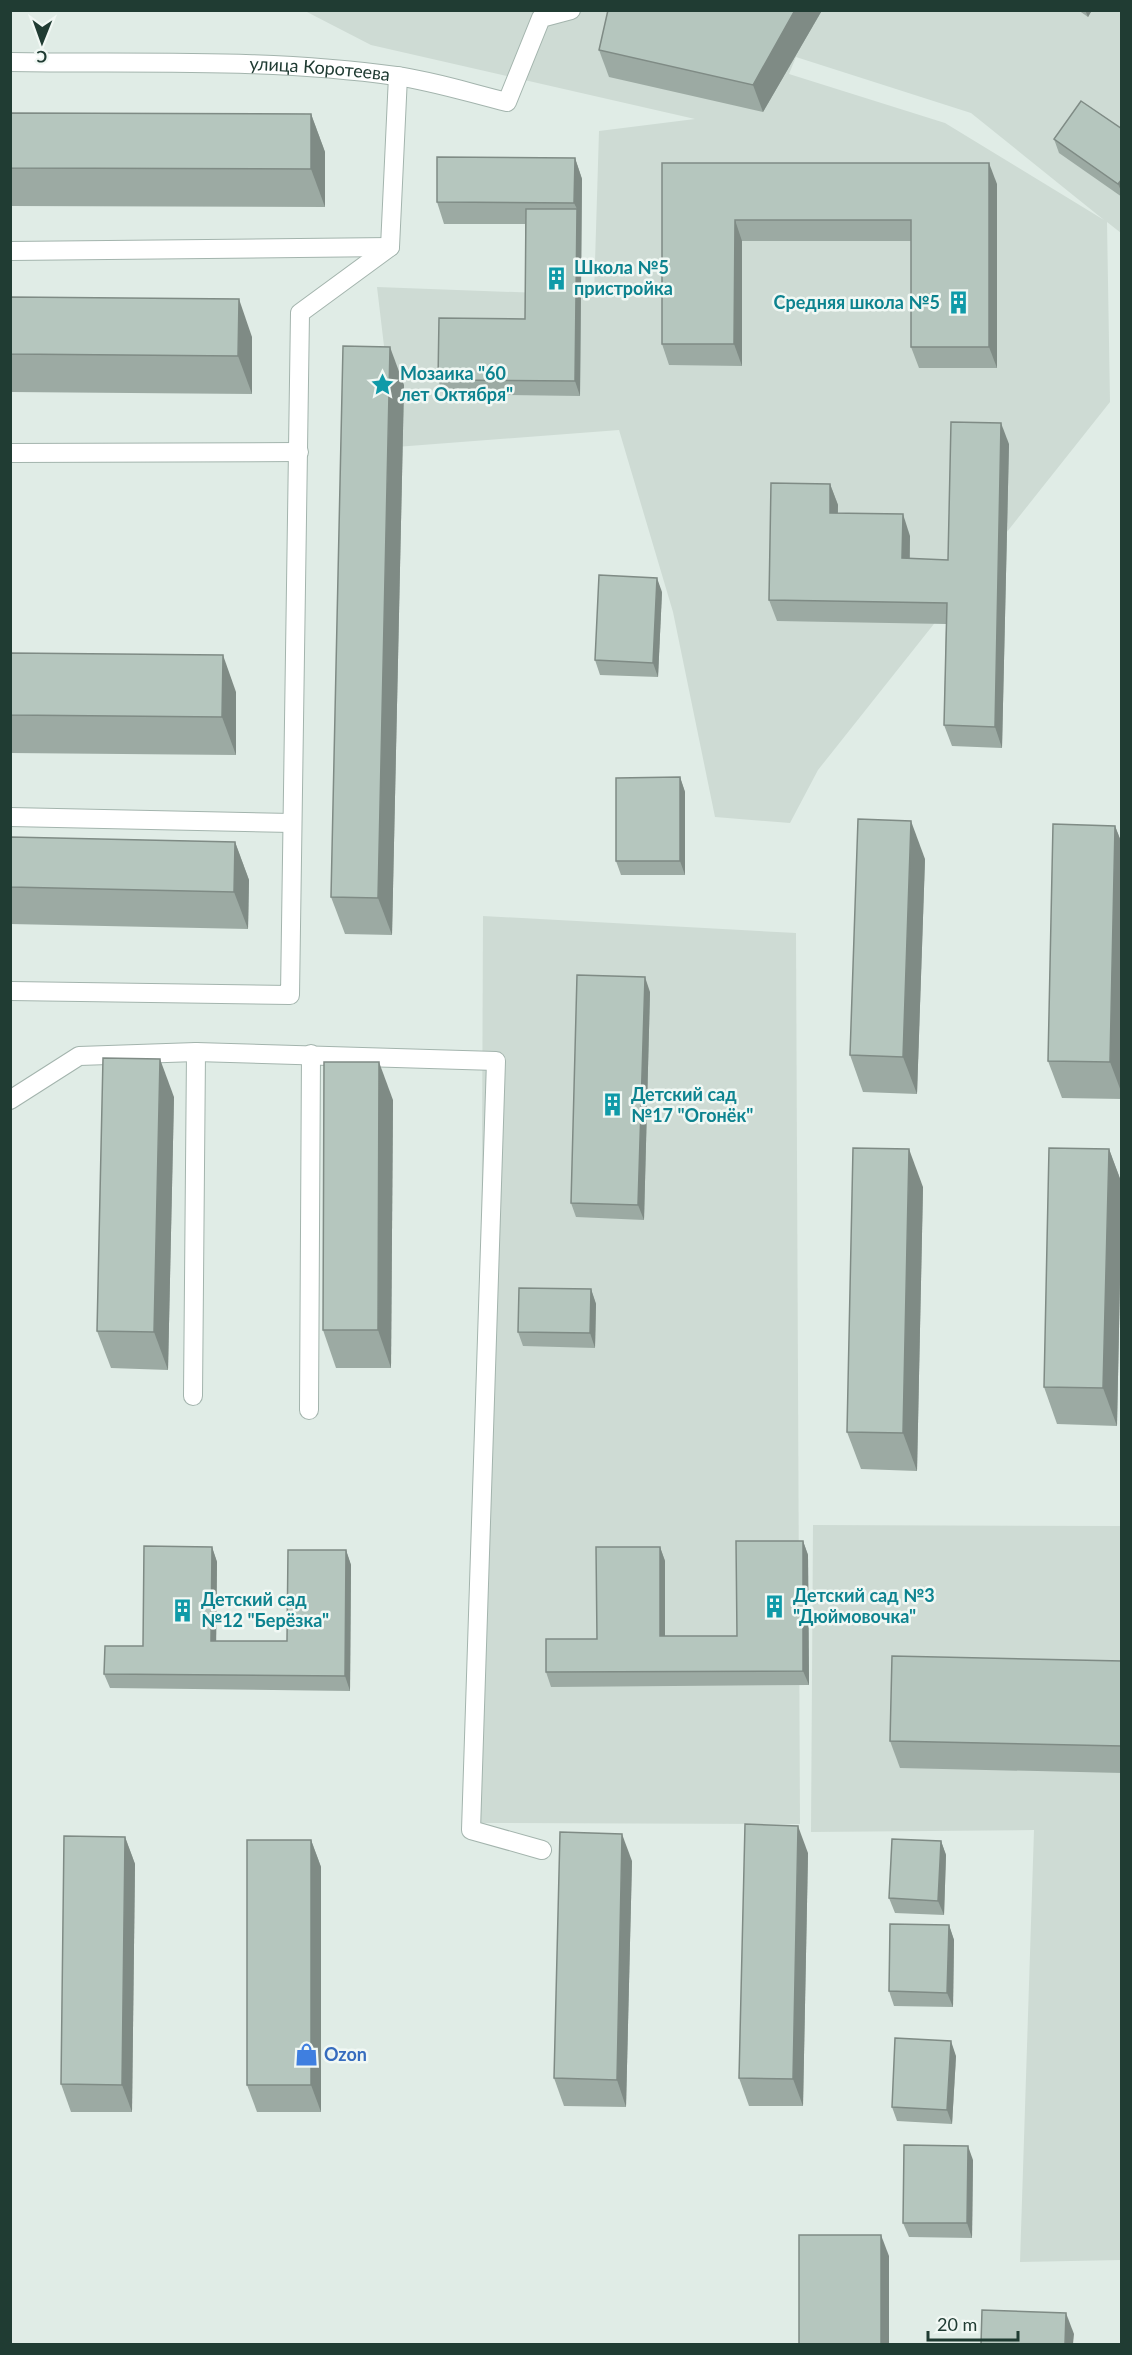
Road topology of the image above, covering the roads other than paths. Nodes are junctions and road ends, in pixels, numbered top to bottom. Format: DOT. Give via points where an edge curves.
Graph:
graph roads {
  1 [pos="571,10"];
  2 [pos="10,62"];
  3 [pos="398,76"];
  4 [pos="390,247"];
  5 [pos="10,251"];
  6 [pos="10,453"];
  7 [pos="299,453"];
  8 [pos="10,817"];
  9 [pos="292,823"];
  10 [pos="10,991"];
  11 [pos="196,1052"];
  12 [pos="311,1054"];
  13 [pos="10,1100"];
  14 [pos="193,1396"];
  15 [pos="309,1410"];
  16 [pos="542,1850"];
  1 -- 3 [label="street, улица Коротеева" via="541,18 507,102"];
  2 -- 3 [label="street, улица Коротеева" via="249,65"];
  3 -- 4 [label="street"];
  4 -- 5 [label="street"];
  4 -- 7 [label="street" via="300,313"];
  6 -- 7 [label="street"];
  7 -- 9 [label="street"];
  8 -- 9 [label="street"];
  9 -- 10 [label="street" via="290,995"];
  11 -- 12 [label="street"];
  11 -- 13 [label="street" via="79,1056"];
  11 -- 14 [label="street"];
  12 -- 15 [label="street"];
  12 -- 16 [label="street" via="496,1062 471,1830"];
}
